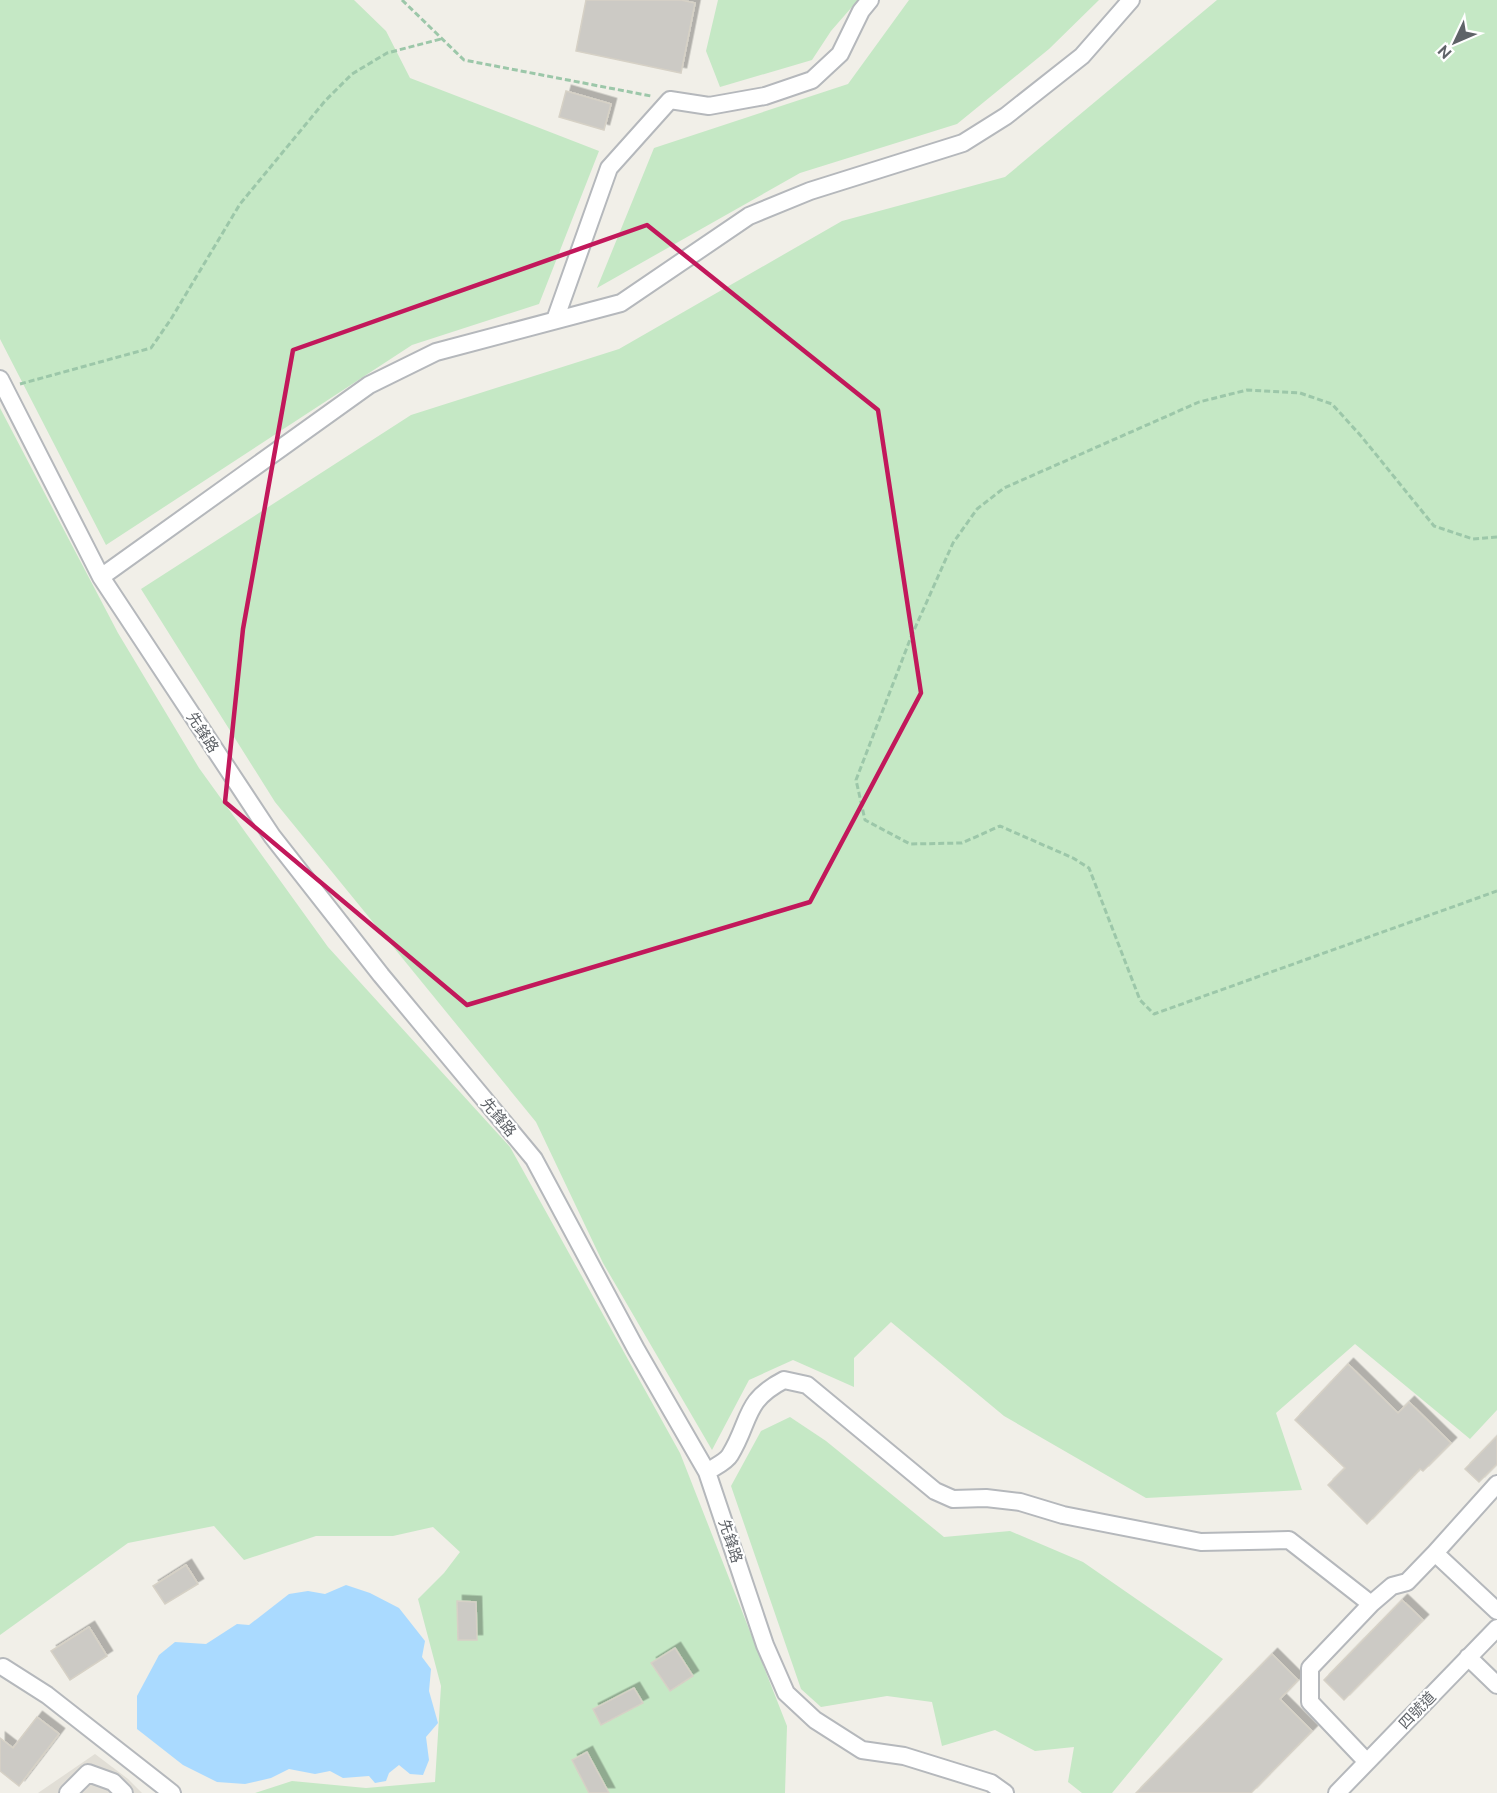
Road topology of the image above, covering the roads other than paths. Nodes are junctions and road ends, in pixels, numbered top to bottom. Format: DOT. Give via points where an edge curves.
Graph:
graph roads {
  1 [pos="870,0"];
  2 [pos="1131,0"];
  3 [pos="555,320"];
  4 [pos="2,383"];
  5 [pos="101,577"];
  6 [pos="708,1472"];
  7 [pos="1497,1485"];
  8 [pos="1434,1553"];
  9 [pos="1371,1604"];
  10 [pos="1497,1611"];
  11 [pos="1497,1628"];
  12 [pos="1468,1657"];
  13 [pos="3,1667"];
  14 [pos="1497,1685"];
  15 [pos="1367,1762"];
  16 [pos="68,1793"];
  17 [pos="124,1793"];
  18 [pos="172,1793"];
  19 [pos="1005,1793"];
  20 [pos="1337,1793"];
  1 -- 3 [label="street" via="840,54 812,80 765,96 709,106 670,100 609,168"];
  2 -- 3 [label="street" via="1082,56 1006,117 963,143 810,191 749,216 621,303"];
  3 -- 5 [label="street" via="436,352 369,385"];
  4 -- 5 [label="street, 先鋒路"];
  5 -- 6 [label="street, 先鋒路" via="272,836 534,1159 636,1349"];
  6 -- 9 [label="street" via="729,1456 753,1403 771,1387 784,1380 807,1384 935,1491 953,1499 1020,1502 1063,1515 1201,1542 1290,1540"];
  6 -- 19 [label="street, 先鋒路" via="765,1646 786,1693 815,1720 862,1750 904,1756 991,1783"];
  7 -- 8 [label="street"];
  8 -- 9 [label="street" via="1407,1582 1392,1586"];
  8 -- 10 [label="street"];
  9 -- 15 [label="street" via="1310,1668 1310,1702"];
  11 -- 12 [label="street, 四號道"];
  12 -- 14 [label="street"];
  12 -- 15 [label="street, 四號道"];
  13 -- 18 [label="street" via="47,1695"];
  15 -- 20 [label="street, 四號道"];
  16 -- 17 [label="street" via="88,1773 113,1782"];
}
